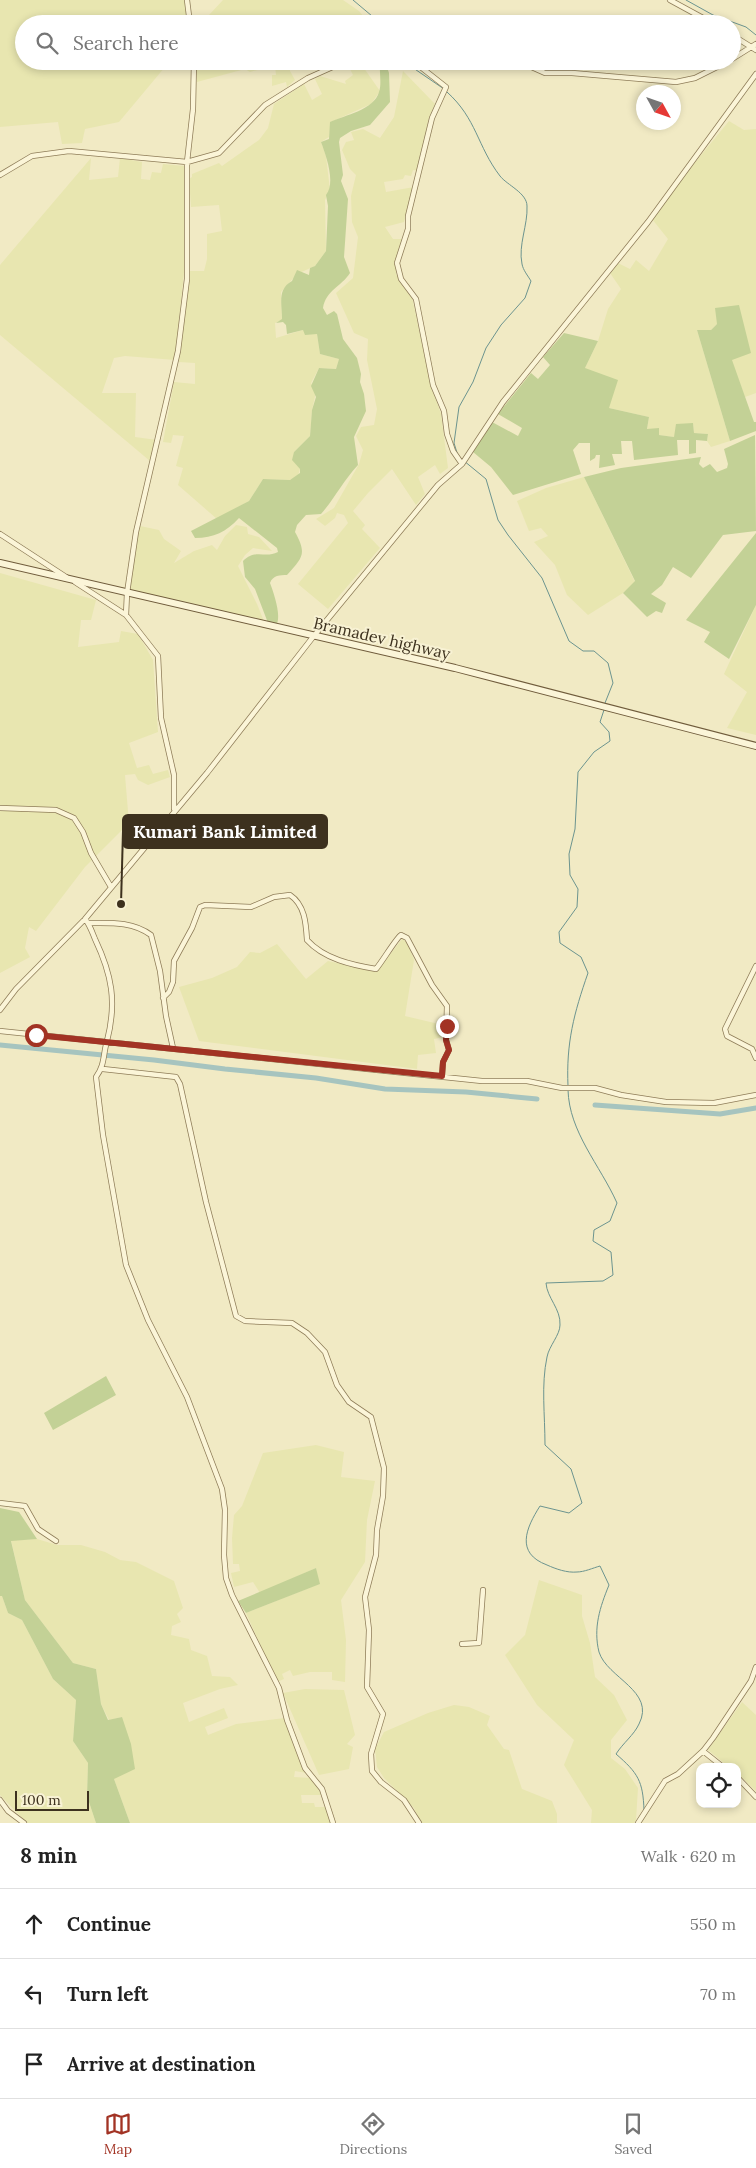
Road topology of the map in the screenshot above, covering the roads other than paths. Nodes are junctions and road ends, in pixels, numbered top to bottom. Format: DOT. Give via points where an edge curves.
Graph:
graph roads {
  1 [pos="187,0"];
  2 [pos="670,0"];
  3 [pos="189,15"];
  4 [pos="698,15"];
  5 [pos="741,40"];
  6 [pos="755,47"];
  7 [pos="741,54"];
  8 [pos="194,70"];
  9 [pos="326,70"];
  10 [pos="424,70"];
  11 [pos="538,70"];
  12 [pos="711,70"];
  13 [pos="756,74"];
  14 [pos="187,162"];
  15 [pos="0,174"];
  16 [pos="462,464"];
  17 [pos="0,534"];
  18 [pos="0,563"];
  19 [pos="73,581"];
  20 [pos="127,592"];
  21 [pos="126,615"];
  22 [pos="313,637"];
  23 [pos="756,746"];
  24 [pos="0,808"];
  25 [pos="174,810"];
  26 [pos="111,887"];
  27 [pos="86,921"];
  28 [pos="756,966"];
  29 [pos="163,998"];
  30 [pos="0,1010"];
  31 [pos="0,1031"];
  32 [pos="107,1040"];
  33 [pos="173,1048"];
  34 [pos="756,1058"];
  35 [pos="103,1069"];
  36 [pos="442,1076"];
  37 [pos="756,1095"];
  38 [pos="0,1503"];
  39 [pos="56,1541"];
  40 [pos="483,1590"];
  41 [pos="462,1644"];
  42 [pos="756,1667"];
  43 [pos="704,1751"];
  44 [pos="718,1763"];
  45 [pos="741,1781"];
  46 [pos="756,1797"];
  47 [pos="0,1800"];
  48 [pos="24,1823"];
  49 [pos="333,1823"];
  50 [pos="419,1823"];
  51 [pos="638,1823"];
  1 -- 3 [label="street"];
  2 -- 4 [label="street"];
  5 -- 6 [label="street"];
  6 -- 7 [label="street"];
  8 -- 14 [label="street"];
  9 -- 14 [label="street" via="264,105 219,153"];
  10 -- 16 [label="street" via="446,87 432,118 408,216 408,229 397,263 401,279 416,299 433,385 444,412 453,451"];
  11 -- 12 [label="street" via="676,82"];
  13 -- 16 [label="street" via="648,222 503,402"];
  14 -- 15 [label="street" via="69,151 32,156"];
  14 -- 20 [label="street" via="188,279 178,351 136,532"];
  16 -- 22 [label="street" via="438,484"];
  17 -- 19 [label="street"];
  18 -- 19 [label="street, Bramadev highway"];
  19 -- 20 [label="street, Bramadev highway"];
  19 -- 21 [label="street"];
  20 -- 21 [label="street"];
  20 -- 22 [label="street, Bramadev highway"];
  21 -- 25 [label="street" via="158,656 161,718 174,775"];
  22 -- 23 [label="street, Bramadev highway" via="455,668"];
  22 -- 25 [label="street" via="207,773"];
  24 -- 26 [label="street" via="56,810 74,818"];
  25 -- 26 [label="street"];
  26 -- 27 [label="street"];
  27 -- 29 [label="street" via="135,926 151,935"];
  27 -- 30 [label="street" via="16,988"];
  27 -- 32 [label="street" via="107,964 111,982 111,1029"];
  28 -- 34 [label="street" via="725,1029 727,1036 752,1049"];
  29 -- 33 [label="street"];
  29 -- 36 [label="street" via="173,982 174,961 200,906 251,907 274,897 290,895 297,899 306,921 307,940 327,956 376,969 392,950 396,938 401,935 407,938 447,1006 446,1040 449,1050 443,1062"];
  31 -- 32 [label="street"];
  32 -- 33 [label="street"];
  32 -- 35 [label="street"];
  33 -- 36 [label="street"];
  35 -- 49 [label="street" via="96,1077 98,1097 126,1265 148,1320 187,1397 222,1489 226,1578 232,1595 279,1688 286,1720 305,1768 322,1789"];
  35 -- 50 [label="street" via="176,1077 236,1316 245,1322 292,1323 307,1333 325,1352 338,1385 349,1402 371,1417 384,1468 376,1554 365,1597 369,1630 367,1687 383,1714 371,1754 372,1771 404,1800"];
  36 -- 37 [label="street" via="527,1081 562,1088 595,1088 666,1102 714,1102"];
  38 -- 39 [label="street" via="24,1506 38,1529"];
  40 -- 41 [label="street" via="479,1643"];
  42 -- 43 [label="street" via="732,1713"];
  43 -- 44 [label="street"];
  43 -- 51 [label="street" via="665,1781"];
  45 -- 46 [label="street"];
  47 -- 48 [label="street"];
}
